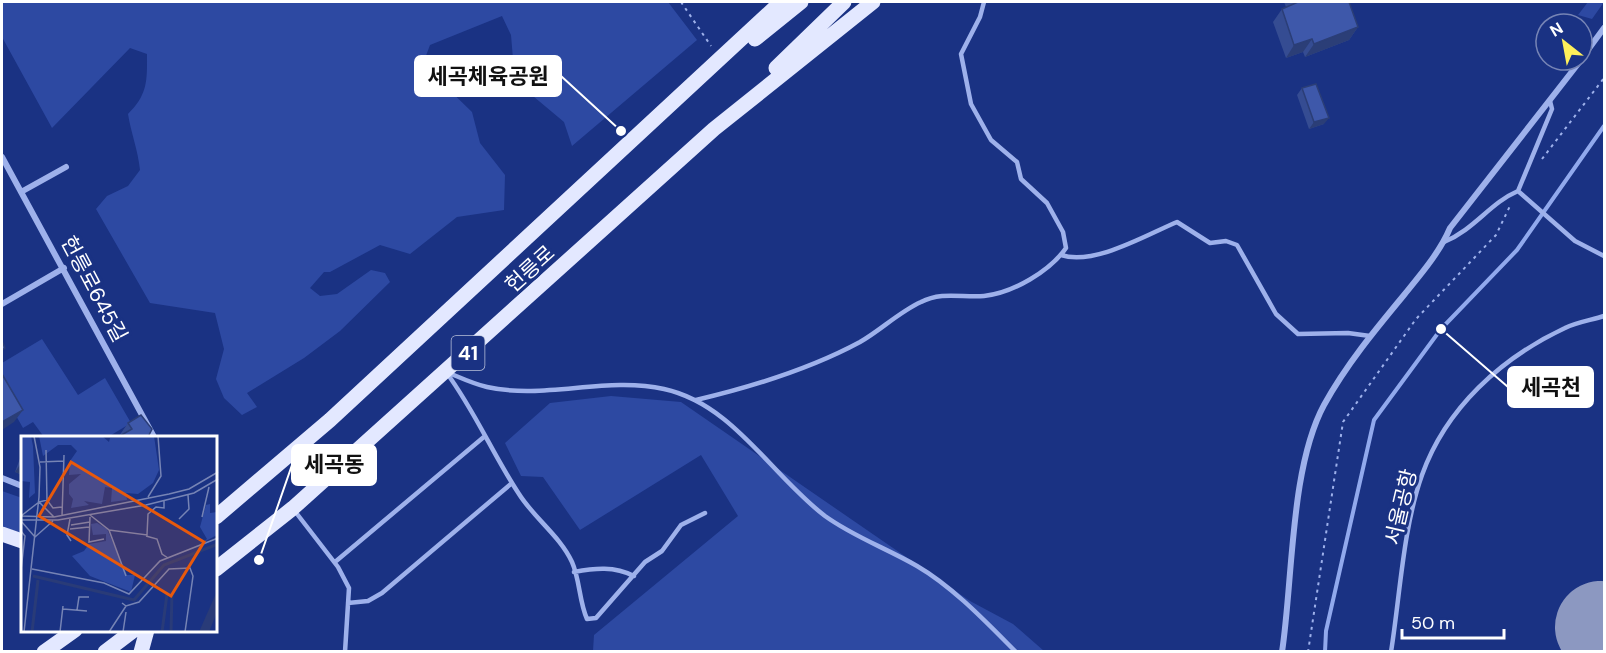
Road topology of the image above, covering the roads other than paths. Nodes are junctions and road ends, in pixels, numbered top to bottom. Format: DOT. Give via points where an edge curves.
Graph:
graph roads {
  1 [pos="781,2"];
  2 [pos="801,2"];
  3 [pos="844,2"];
  4 [pos="873,2"];
  5 [pos="984,2"];
  6 [pos="1605,28"];
  7 [pos="1594,42"];
  8 [pos="1571,72"];
  9 [pos="1550,101"];
  10 [pos="670,106"];
  11 [pos="714,129"];
  12 [pos="2,157"];
  13 [pos="66,167"];
  14 [pos="1518,191"];
  15 [pos="21,192"];
  16 [pos="1444,242"];
  17 [pos="1060,255"];
  18 [pos="1605,256"];
  19 [pos="64,268"];
  20 [pos="2,304"];
  21 [pos="1605,316"];
  22 [pos="1370,336"];
  23 [pos="446,372"];
  24 [pos="696,400"];
  25 [pos="153,436"];
  26 [pos="484,436"];
  27 [pos="2,478"];
  28 [pos="512,483"];
  29 [pos="21,486"];
  30 [pos="293,508"];
  31 [pos="705,513"];
  32 [pos="218,515"];
  33 [pos="2,534"];
  34 [pos="21,541"];
  35 [pos="334,562"];
  36 [pos="218,566"];
  37 [pos="574,572"];
  38 [pos="634,576"];
  39 [pos="348,603"];
  40 [pos="72,632"];
  41 [pos="131,632"];
  42 [pos="146,632"];
  43 [pos="44,651"];
  44 [pos="105,651"];
  45 [pos="141,651"];
  46 [pos="345,651"];
  47 [pos="1016,651"];
  48 [pos="1282,651"];
  49 [pos="1391,651"];
  1 -- 10 [label="main road, 헌릉로 / 41"];
  2 -- 10 [label="main road"];
  3 -- 11 [label="main road"];
  4 -- 11 [label="main road, 헌릉로 / 41"];
  5 -- 17 [label="lane" via="961,54 971,104 991,140 1017,162 1021,179 1057,218 1065,248"];
  6 -- 7 [label="street"];
  8 -- 9 [label="street"];
  9 -- 14 [label="lane" via="1552,109"];
  9 -- 16 [label="street" via="1450,228"];
  10 -- 32 [label="main road, 헌릉로 / 41" via="330,420"];
  11 -- 23 [label="main road, 헌릉로 / 41"];
  12 -- 15 [label="street, 헌릉로645길"];
  13 -- 15 [label="street"];
  14 -- 16 [label="lane" via="1506,196 1463,234"];
  14 -- 18 [label="lane" via="1575,241"];
  15 -- 19 [label="street, 헌릉로645길"];
  16 -- 22 [label="street"];
  17 -- 22 [label="lane" via="1094,255 1177,222 1210,243 1226,241 1236,245 1276,314 1298,334"];
  17 -- 24 [label="lane" via="1022,283 999,293 936,296 839,352 748,386"];
  19 -- 20 [label="street"];
  19 -- 25 [label="street, 헌릉로645길"];
  21 -- 49 [label="lane, 서울공항" via="1567,327 1526,350 1477,386 1443,430 1422,476"];
  22 -- 48 [label="street" via="1323,406 1313,432 1297,515"];
  23 -- 24 [label="lane" via="487,387 519,390 631,386 662,388"];
  23 -- 26 [label="lane" via="469,402"];
  23 -- 30 [label="main road, 헌릉로 / 41"];
  24 -- 47 [label="lane" via="746,439 826,516 856,536 918,566"];
  26 -- 28 [label="lane"];
  26 -- 35 [label="lane"];
  27 -- 29 [label="street"];
  28 -- 37 [label="lane" via="565,550"];
  28 -- 39 [label="lane" via="382,593 368,601"];
  30 -- 35 [label="lane"];
  30 -- 36 [label="main road, 헌릉로 / 41"];
  31 -- 38 [label="lane" via="681,525 662,551 645,562"];
  33 -- 34 [label="main road"];
  35 -- 39 [label="lane" via="349,588"];
  37 -- 38 [label="lane" via="613,569"];
  37 -- 38 [label="lane" via="587,620 596,618"];
  39 -- 46 [label="lane"];
  40 -- 43 [label="main road"];
  41 -- 44 [label="main road"];
  42 -- 45 [label="main road"];
}
